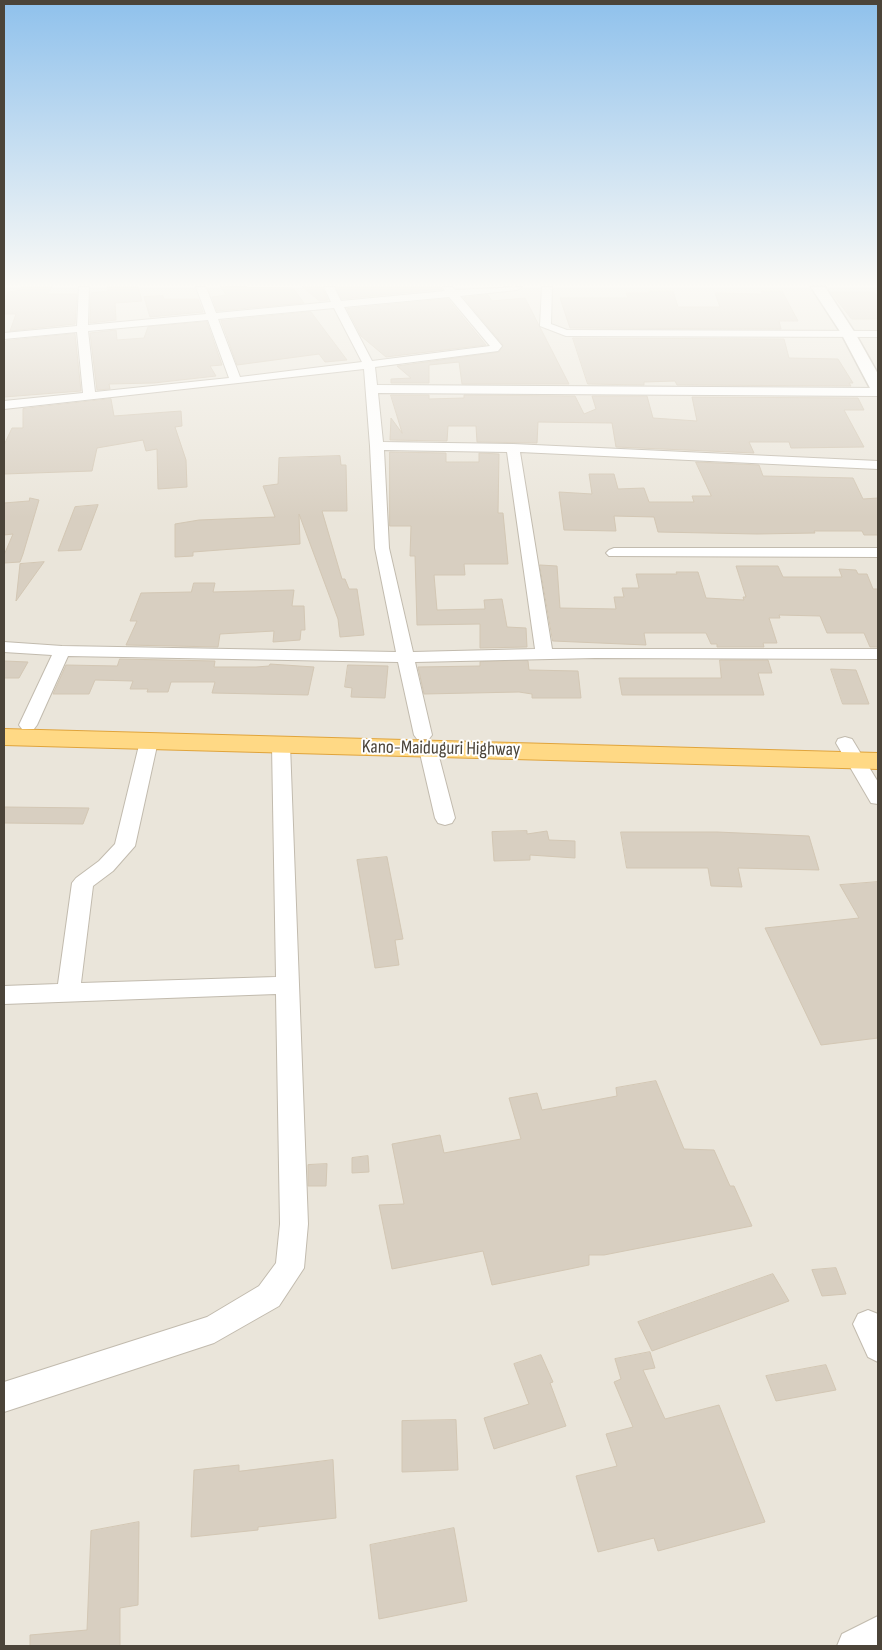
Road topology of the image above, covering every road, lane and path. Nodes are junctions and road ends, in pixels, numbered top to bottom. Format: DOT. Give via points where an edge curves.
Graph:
graph roads {
  1 [pos="86,364"];
  2 [pos="230,364"];
  3 [pos="376,364"];
  4 [pos="865,364"];
  5 [pos="369,365"];
  6 [pos="236,381"];
  7 [pos="878,388"];
  8 [pos="372,389"];
  9 [pos="878,392"];
  10 [pos="89,396"];
  11 [pos="4,406"];
  12 [pos="377,446"];
  13 [pos="513,448"];
  14 [pos="878,465"];
  15 [pos="614,553"];
  16 [pos="878,553"];
  17 [pos="4,647"];
  18 [pos="62,651"];
  19 [pos="544,654"];
  20 [pos="878,654"];
  21 [pos="406,657"];
  22 [pos="16,725"];
  23 [pos="4,737"];
  24 [pos="149,741"];
  25 [pos="425,742"];
  26 [pos="878,743"];
  27 [pos="281,745"];
  28 [pos="859,754"];
  29 [pos="878,798"];
  30 [pos="445,818"];
  31 [pos="288,985"];
  32 [pos="68,993"];
  33 [pos="4,995"];
  34 [pos="4,1397"];
  35 [pos="878,1634"];
  36 [pos="854,1646"];
  1 -- 10 [label="street"];
  2 -- 6 [label="street"];
  3 -- 5 [label="street"];
  4 -- 7 [label="street"];
  5 -- 6 [label="street"];
  5 -- 8 [label="street"];
  6 -- 10 [label="street"];
  8 -- 9 [label="street"];
  8 -- 12 [label="street"];
  10 -- 11 [label="street"];
  12 -- 13 [label="street"];
  12 -- 21 [label="street" via="382,548"];
  13 -- 14 [label="street"];
  13 -- 19 [label="street"];
  15 -- 16 [label="street"];
  17 -- 18 [label="street"];
  18 -- 21 [label="street"];
  18 -- 22 [label="street"];
  19 -- 20 [label="street"];
  19 -- 21 [label="street"];
  21 -- 25 [label="street"];
  22 -- 25 [label="highway, Kano-Maiduguri Highway"];
  23 -- 24 [label="highway, Kano-Maiduguri Highway"];
  24 -- 27 [label="highway, Kano-Maiduguri Highway"];
  24 -- 32 [label="street" via="125,846 83,883"];
  25 -- 27 [label="highway, Kano-Maiduguri Highway"];
  25 -- 28 [label="highway, Kano-Maiduguri Highway"];
  25 -- 30 [label="street"];
  26 -- 28 [label="highway, Kano-Maiduguri Highway"];
  27 -- 31 [label="street"];
  28 -- 29 [label="street"];
  31 -- 32 [label="street"];
  31 -- 34 [label="street" via="294,1224 290,1268 269,1296 214,1328"];
  32 -- 33 [label="street"];
  35 -- 36 [label="street"];
}
